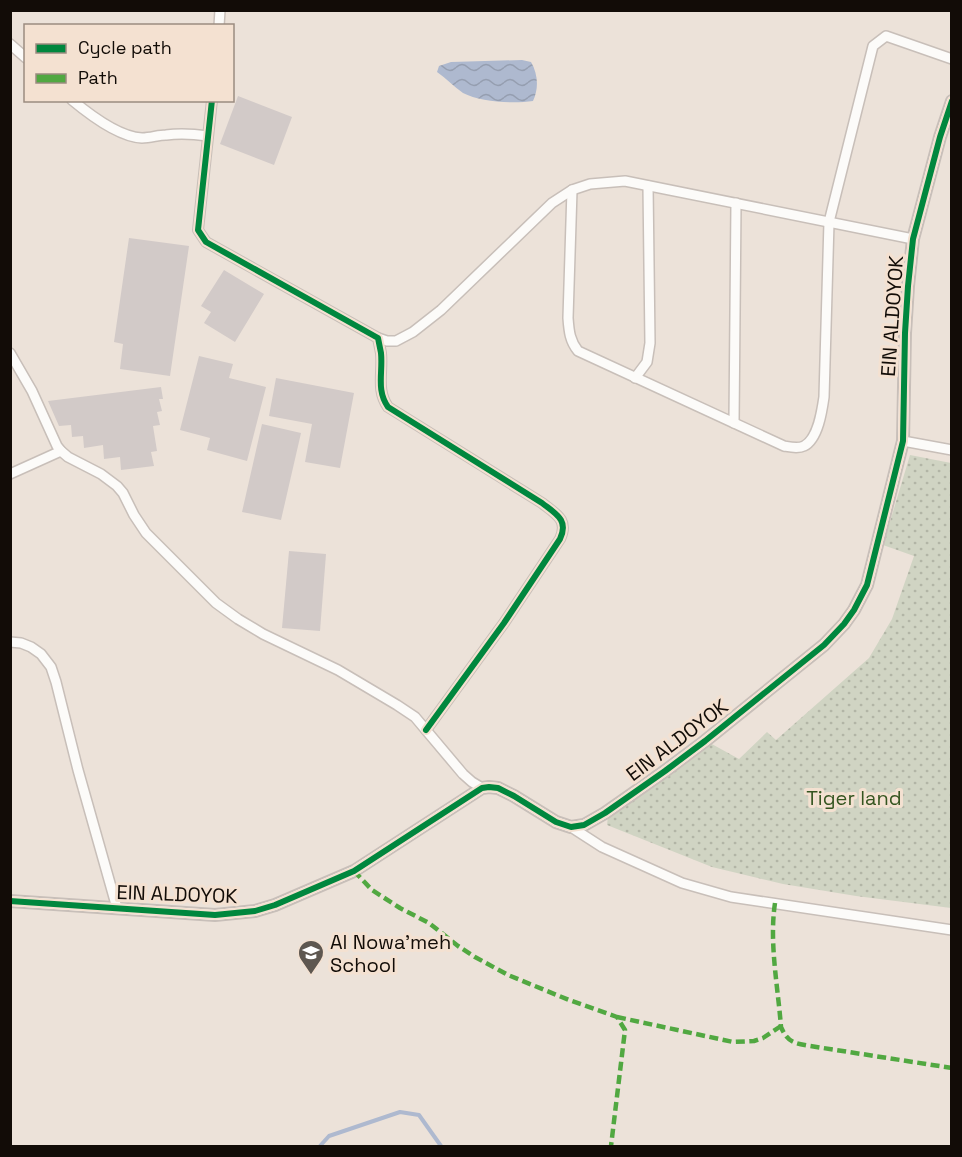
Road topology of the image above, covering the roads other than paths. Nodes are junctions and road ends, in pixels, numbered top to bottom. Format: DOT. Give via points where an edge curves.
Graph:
graph roads {
  1 [pos="10,44"];
  2 [pos="24,56"];
  3 [pos="951,59"];
  4 [pos="951,101"];
  5 [pos="74,102"];
  6 [pos="212,102"];
  7 [pos="208,136"];
  8 [pos="648,186"];
  9 [pos="572,190"];
  10 [pos="736,203"];
  11 [pos="829,222"];
  12 [pos="913,239"];
  13 [pos="378,338"];
  14 [pos="10,353"];
  15 [pos="635,378"];
  16 [pos="734,423"];
  17 [pos="903,441"];
  18 [pos="951,450"];
  19 [pos="61,452"];
  20 [pos="10,474"];
  21 [pos="10,642"];
  22 [pos="426,730"];
  23 [pos="482,788"];
  24 [pos="571,827"];
  25 [pos="10,901"];
  26 [pos="117,908"];
  27 [pos="951,930"];
  1 -- 2 [label="street"];
  3 -- 11 [label="street" via="886,36 873,45"];
  4 -- 12 [label="street, EIN ALDOYOK"];
  5 -- 7 [label="street" via="99,120 139,138"];
  6 -- 7 [label="street"];
  7 -- 13 [label="street" via="198,230 207,242"];
  8 -- 9 [label="street" via="625,181"];
  8 -- 10 [label="street"];
  8 -- 15 [label="street" via="650,343 647,362"];
  9 -- 13 [label="street" via="552,203 413,332 396,340"];
  9 -- 15 [label="street" via="569,336 578,351"];
  10 -- 11 [label="street"];
  10 -- 16 [label="street"];
  11 -- 12 [label="street"];
  11 -- 16 [label="street" via="824,397 817,428 811,440 794,448"];
  12 -- 17 [label="street, EIN ALDOYOK" via="905,321"];
  13 -- 22 [label="street" via="380,392 388,408 542,503 561,518 563,525 560,539 504,623"];
  14 -- 19 [label="street"];
  15 -- 16 [label="street"];
  17 -- 18 [label="street"];
  17 -- 24 [label="street, EIN ALDOYOK" via="867,585 844,624 824,645 665,771 595,819"];
  19 -- 20 [label="street"];
  19 -- 22 [label="street" via="117,486 146,533 238,620 338,670 415,717"];
  21 -- 26 [label="street" via="31,646 51,667"];
  22 -- 23 [label="street" via="463,774"];
  23 -- 24 [label="street" via="498,788"];
  23 -- 26 [label="street, EIN ALDOYOK" via="354,871 275,905 215,915"];
  24 -- 27 [label="street" via="602,847 682,883 731,897"];
  25 -- 26 [label="street, EIN ALDOYOK"];
}
